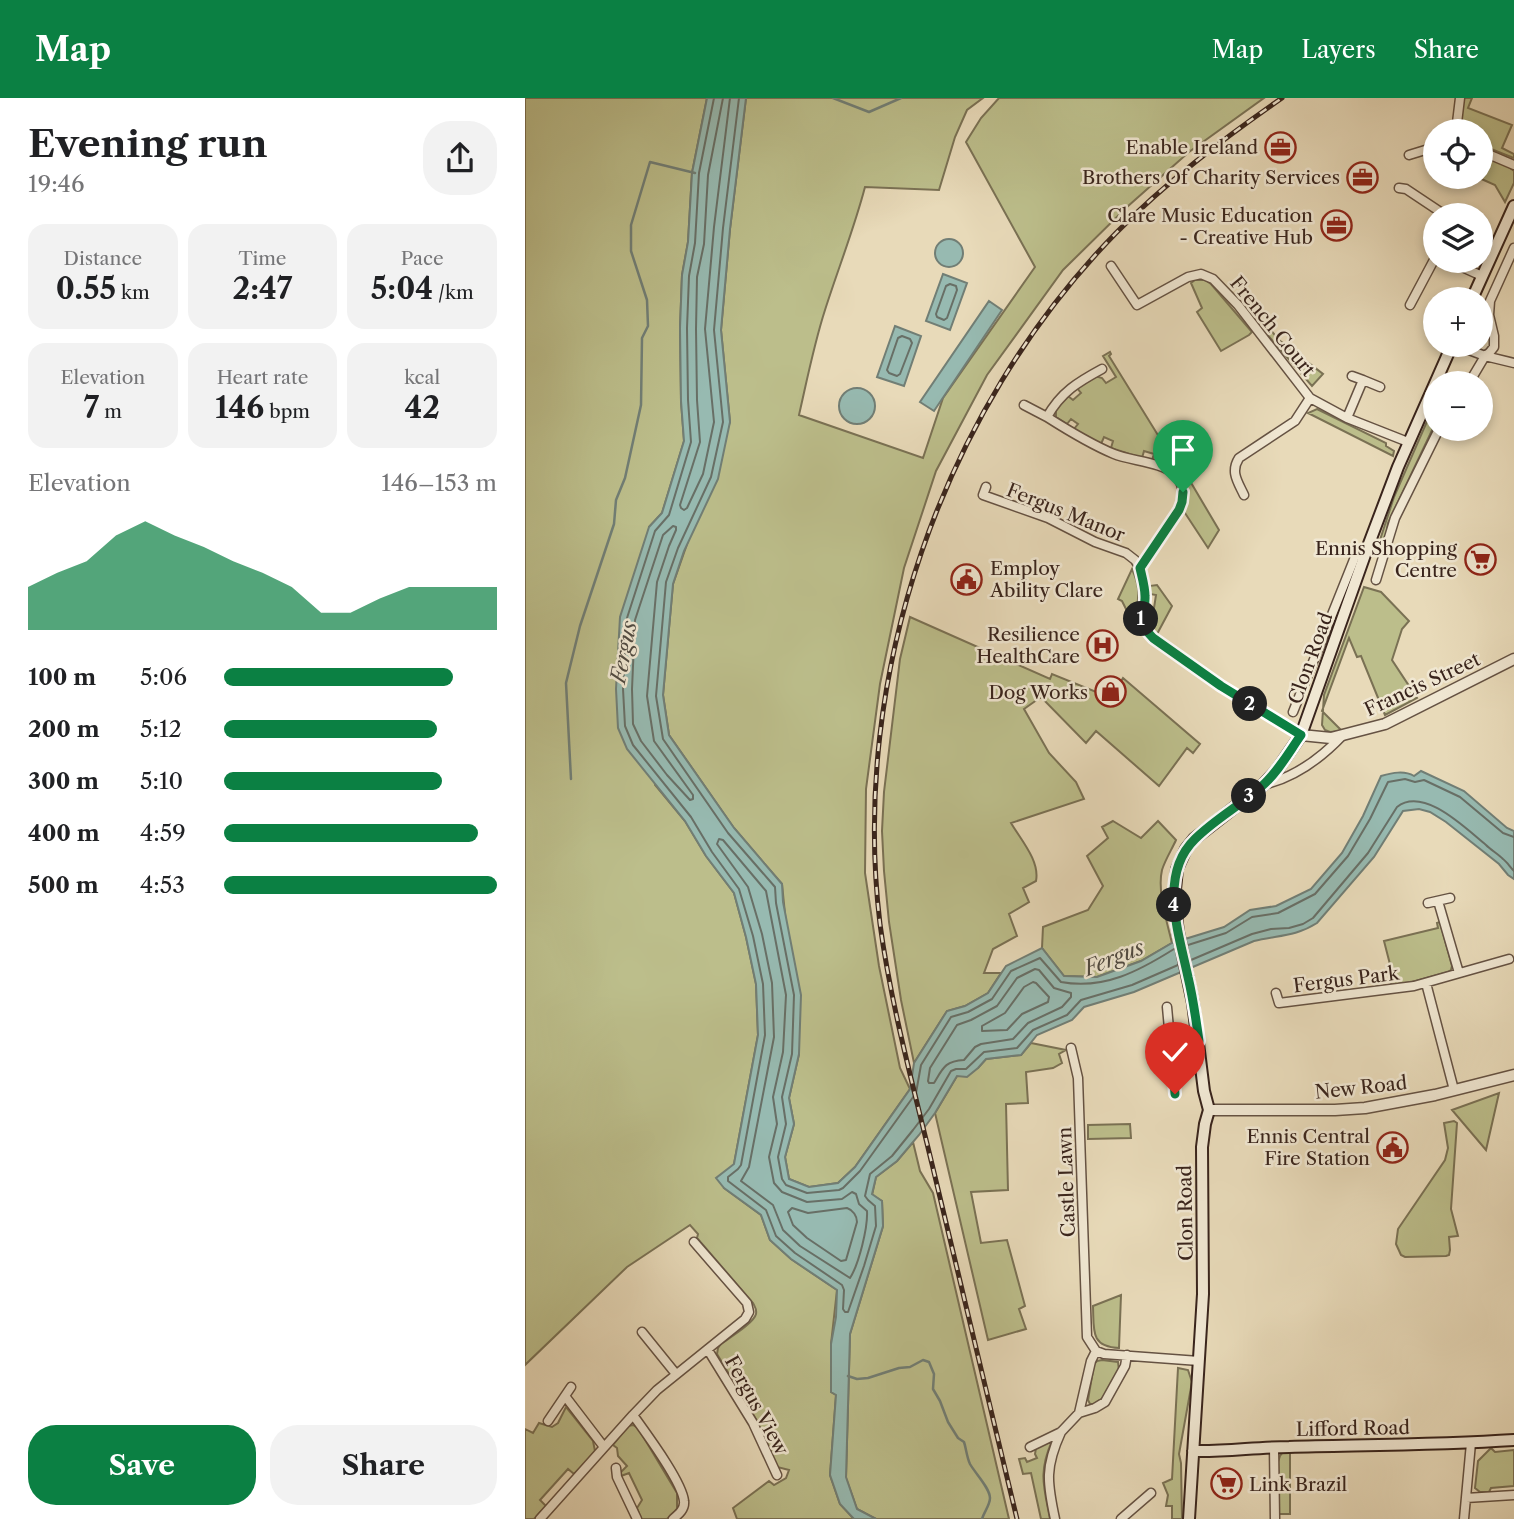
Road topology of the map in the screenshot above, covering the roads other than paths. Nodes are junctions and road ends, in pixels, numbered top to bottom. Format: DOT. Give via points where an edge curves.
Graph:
graph roads {
  1 [pos="1460,98"];
  2 [pos="1457,119"];
  3 [pos="1423,151"];
  4 [pos="1409,155"];
  5 [pos="1493,156"];
  6 [pos="1514,165"];
  7 [pos="1399,188"];
  8 [pos="1427,203"];
  9 [pos="1514,207"];
  10 [pos="1514,248"];
  11 [pos="1111,266"];
  12 [pos="1427,273"];
  13 [pos="1475,273"];
  14 [pos="1482,276"];
  15 [pos="1477,287"];
  16 [pos="1493,294"];
  17 [pos="1410,305"];
  18 [pos="1448,357"];
  19 [pos="1489,357"];
  20 [pos="1514,363"];
  21 [pos="1102,369"];
  22 [pos="1352,376"];
  23 [pos="1363,380"];
  24 [pos="1380,387"];
  25 [pos="1310,398"];
  26 [pos="1024,405"];
  27 [pos="1047,417"];
  28 [pos="1347,418"];
  29 [pos="1433,441"];
  30 [pos="1408,442"];
  31 [pos="986,487"];
  32 [pos="1244,495"];
  33 [pos="1367,549"];
  34 [pos="1140,568"];
  35 [pos="1376,580"];
  36 [pos="1514,659"];
  37 [pos="1308,676"];
  38 [pos="1320,682"];
  39 [pos="1293,712"];
  40 [pos="1301,735"];
  41 [pos="1342,736"];
  42 [pos="1263,785"];
  43 [pos="1450,898"];
  44 [pos="1438,901"];
  45 [pos="1428,903"];
  46 [pos="1509,960"];
  47 [pos="1459,973"];
  48 [pos="1426,983"];
  49 [pos="1276,993"];
  50 [pos="1167,1006"];
  51 [pos="1199,1041"];
  52 [pos="1171,1044"];
  53 [pos="1071,1048"];
  54 [pos="1514,1075"];
  55 [pos="1454,1090"];
  56 [pos="1175,1094"];
  57 [pos="1209,1110"];
  58 [pos="694,1242"];
  59 [pos="642,1332"];
  60 [pos="708,1350"];
  61 [pos="1096,1351"];
  62 [pos="1127,1355"];
  63 [pos="1199,1361"];
  64 [pos="676,1374"];
  65 [pos="571,1387"];
  66 [pos="565,1396"];
  67 [pos="1079,1413"];
  68 [pos="633,1415"];
  69 [pos="548,1421"];
  70 [pos="1061,1432"];
  71 [pos="1514,1440"];
  72 [pos="1471,1443"];
  73 [pos="604,1447"];
  74 [pos="1030,1447"];
  75 [pos="1275,1447"];
  76 [pos="1193,1451"];
  77 [pos="616,1468"];
  78 [pos="777,1475"];
  79 [pos="1151,1493"];
  80 [pos="1514,1495"];
  81 [pos="1467,1499"];
  82 [pos="540,1519"];
  83 [pos="637,1519"];
  84 [pos="673,1519"];
  85 [pos="1055,1519"];
  86 [pos="1121,1519"];
  87 [pos="1189,1519"];
  88 [pos="1275,1519"];
  89 [pos="1464,1519"];
  1 -- 2 [label="street"];
  3 -- 4 [label="street"];
  5 -- 6 [label="street"];
  7 -- 8 [label="street"];
  9 -- 14 [label="main road"];
  10 -- 16 [label="street"];
  11 -- 25 [label="street, French Court" via="1137,305 1188,277 1201,274 1213,279"];
  12 -- 17 [label="street"];
  13 -- 14 [label="street"];
  14 -- 15 [label="main road"];
  18 -- 30 [label="main road, Clon Road"];
  19 -- 20 [label="street"];
  21 -- 27 [label="street" via="1076,384"];
  22 -- 23 [label="street"];
  23 -- 24 [label="street"];
  23 -- 28 [label="street"];
  25 -- 28 [label="street, French Court"];
  25 -- 32 [label="street, French Court" via="1295,421 1239,458 1234,473"];
  26 -- 27 [label="street, Fergus Manor"];
  27 -- 34 [label="street, Fergus Manor" via="1116,455 1164,467 1180,481 1179,510"];
  28 -- 30 [label="street, French Court"];
  29 -- 35 [label="street" via="1395,518"];
  30 -- 33 [label="main road, Clon Road"];
  31 -- 34 [label="street, Fergus Manor" via="983,495 1126,553"];
  33 -- 37 [label="street" via="1355,557"];
  33 -- 38 [label="main road, Clon Road"];
  34 -- 40 [label="street" via="1145,595 1141,620 1153,638"];
  36 -- 41 [label="street, Francis Street" via="1385,724"];
  37 -- 38 [label="street"];
  37 -- 39 [label="street"];
  38 -- 40 [label="main road, Clon Road"];
  40 -- 41 [label="street, Francis Street"];
  40 -- 42 [label="main road, Clon Road"];
  41 -- 42 [label="street" via="1326,753 1279,782"];
  42 -- 51 [label="main road, Clon Road" via="1201,834 1186,849 1177,869 1178,932"];
  43 -- 44 [label="street"];
  44 -- 45 [label="street"];
  44 -- 47 [label="street"];
  46 -- 47 [label="street, Fergus Park"];
  47 -- 48 [label="street, Fergus Park"];
  48 -- 49 [label="street, Fergus Park" via="1279,1003"];
  48 -- 55 [label="street, Fergus Park"];
  50 -- 52 [label="street"];
  51 -- 52 [label="street"];
  51 -- 57 [label="main road, Clon Road"];
  52 -- 56 [label="street"];
  53 -- 61 [label="street, Castle Lawn" via="1078,1078 1087,1337"];
  54 -- 55 [label="street, New Road"];
  55 -- 57 [label="street, New Road" via="1335,1110"];
  57 -- 63 [label="main road, Clon Road" via="1202,1147"];
  58 -- 60 [label="street" via="747,1303 749,1312"];
  59 -- 64 [label="street"];
  60 -- 64 [label="street"];
  60 -- 78 [label="street, Fergus View" via="753,1423"];
  61 -- 62 [label="street"];
  61 -- 67 [label="street"];
  62 -- 63 [label="street"];
  62 -- 67 [label="street" via="1105,1402"];
  63 -- 76 [label="main road, Clon Road"];
  64 -- 68 [label="street"];
  65 -- 66 [label="street"];
  66 -- 69 [label="street"];
  66 -- 73 [label="street"];
  67 -- 70 [label="street"];
  68 -- 73 [label="street"];
  68 -- 84 [label="street" via="682,1493 682,1511"];
  70 -- 74 [label="street"];
  70 -- 85 [label="street" via="1048,1466"];
  71 -- 72 [label="main road, Lifford Road"];
  72 -- 75 [label="main road, Lifford Road"];
  72 -- 81 [label="street"];
  73 -- 82 [label="street"];
  75 -- 76 [label="main road, Lifford Road"];
  75 -- 88 [label="street"];
  76 -- 87 [label="main road, Clon Road"];
  77 -- 83 [label="street"];
  79 -- 86 [label="street"];
  80 -- 81 [label="street"];
  81 -- 89 [label="street"];
}
